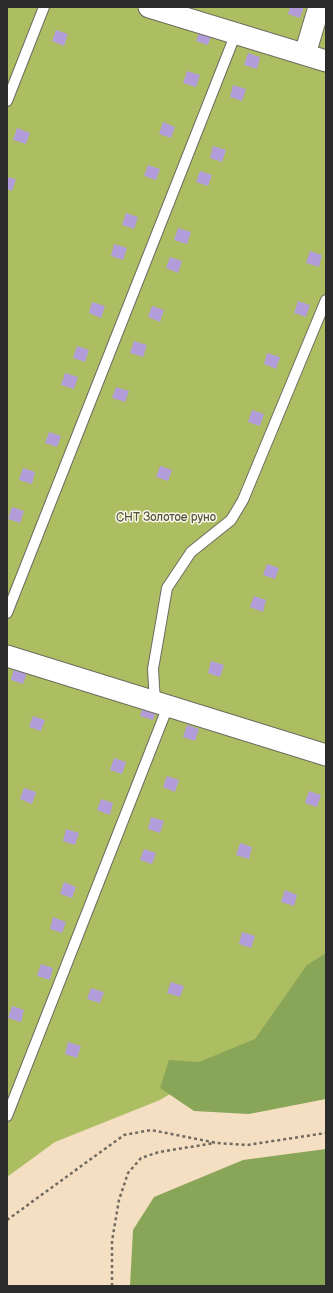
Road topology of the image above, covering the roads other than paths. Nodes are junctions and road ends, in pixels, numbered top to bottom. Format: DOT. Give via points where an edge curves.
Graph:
graph roads {
  1 [pos="44,7"];
  2 [pos="149,7"];
  3 [pos="319,7"];
  4 [pos="236,33"];
  5 [pos="305,54"];
  6 [pos="326,60"];
  7 [pos="7,101"];
  8 [pos="326,300"];
  9 [pos="7,613"];
  10 [pos="7,656"];
  11 [pos="162,704"];
  12 [pos="326,755"];
  13 [pos="7,1116"];
  1 -- 7 [label="lane"];
  2 -- 4 [label="street"];
  3 -- 5 [label="street"];
  4 -- 5 [label="street"];
  4 -- 9 [label="lane"];
  5 -- 6 [label="street"];
  8 -- 11 [label="lane" via="244,500 231,520 191,552 167,588 153,669"];
  10 -- 11 [label="street"];
  11 -- 12 [label="street"];
  11 -- 13 [label="lane"];
}
